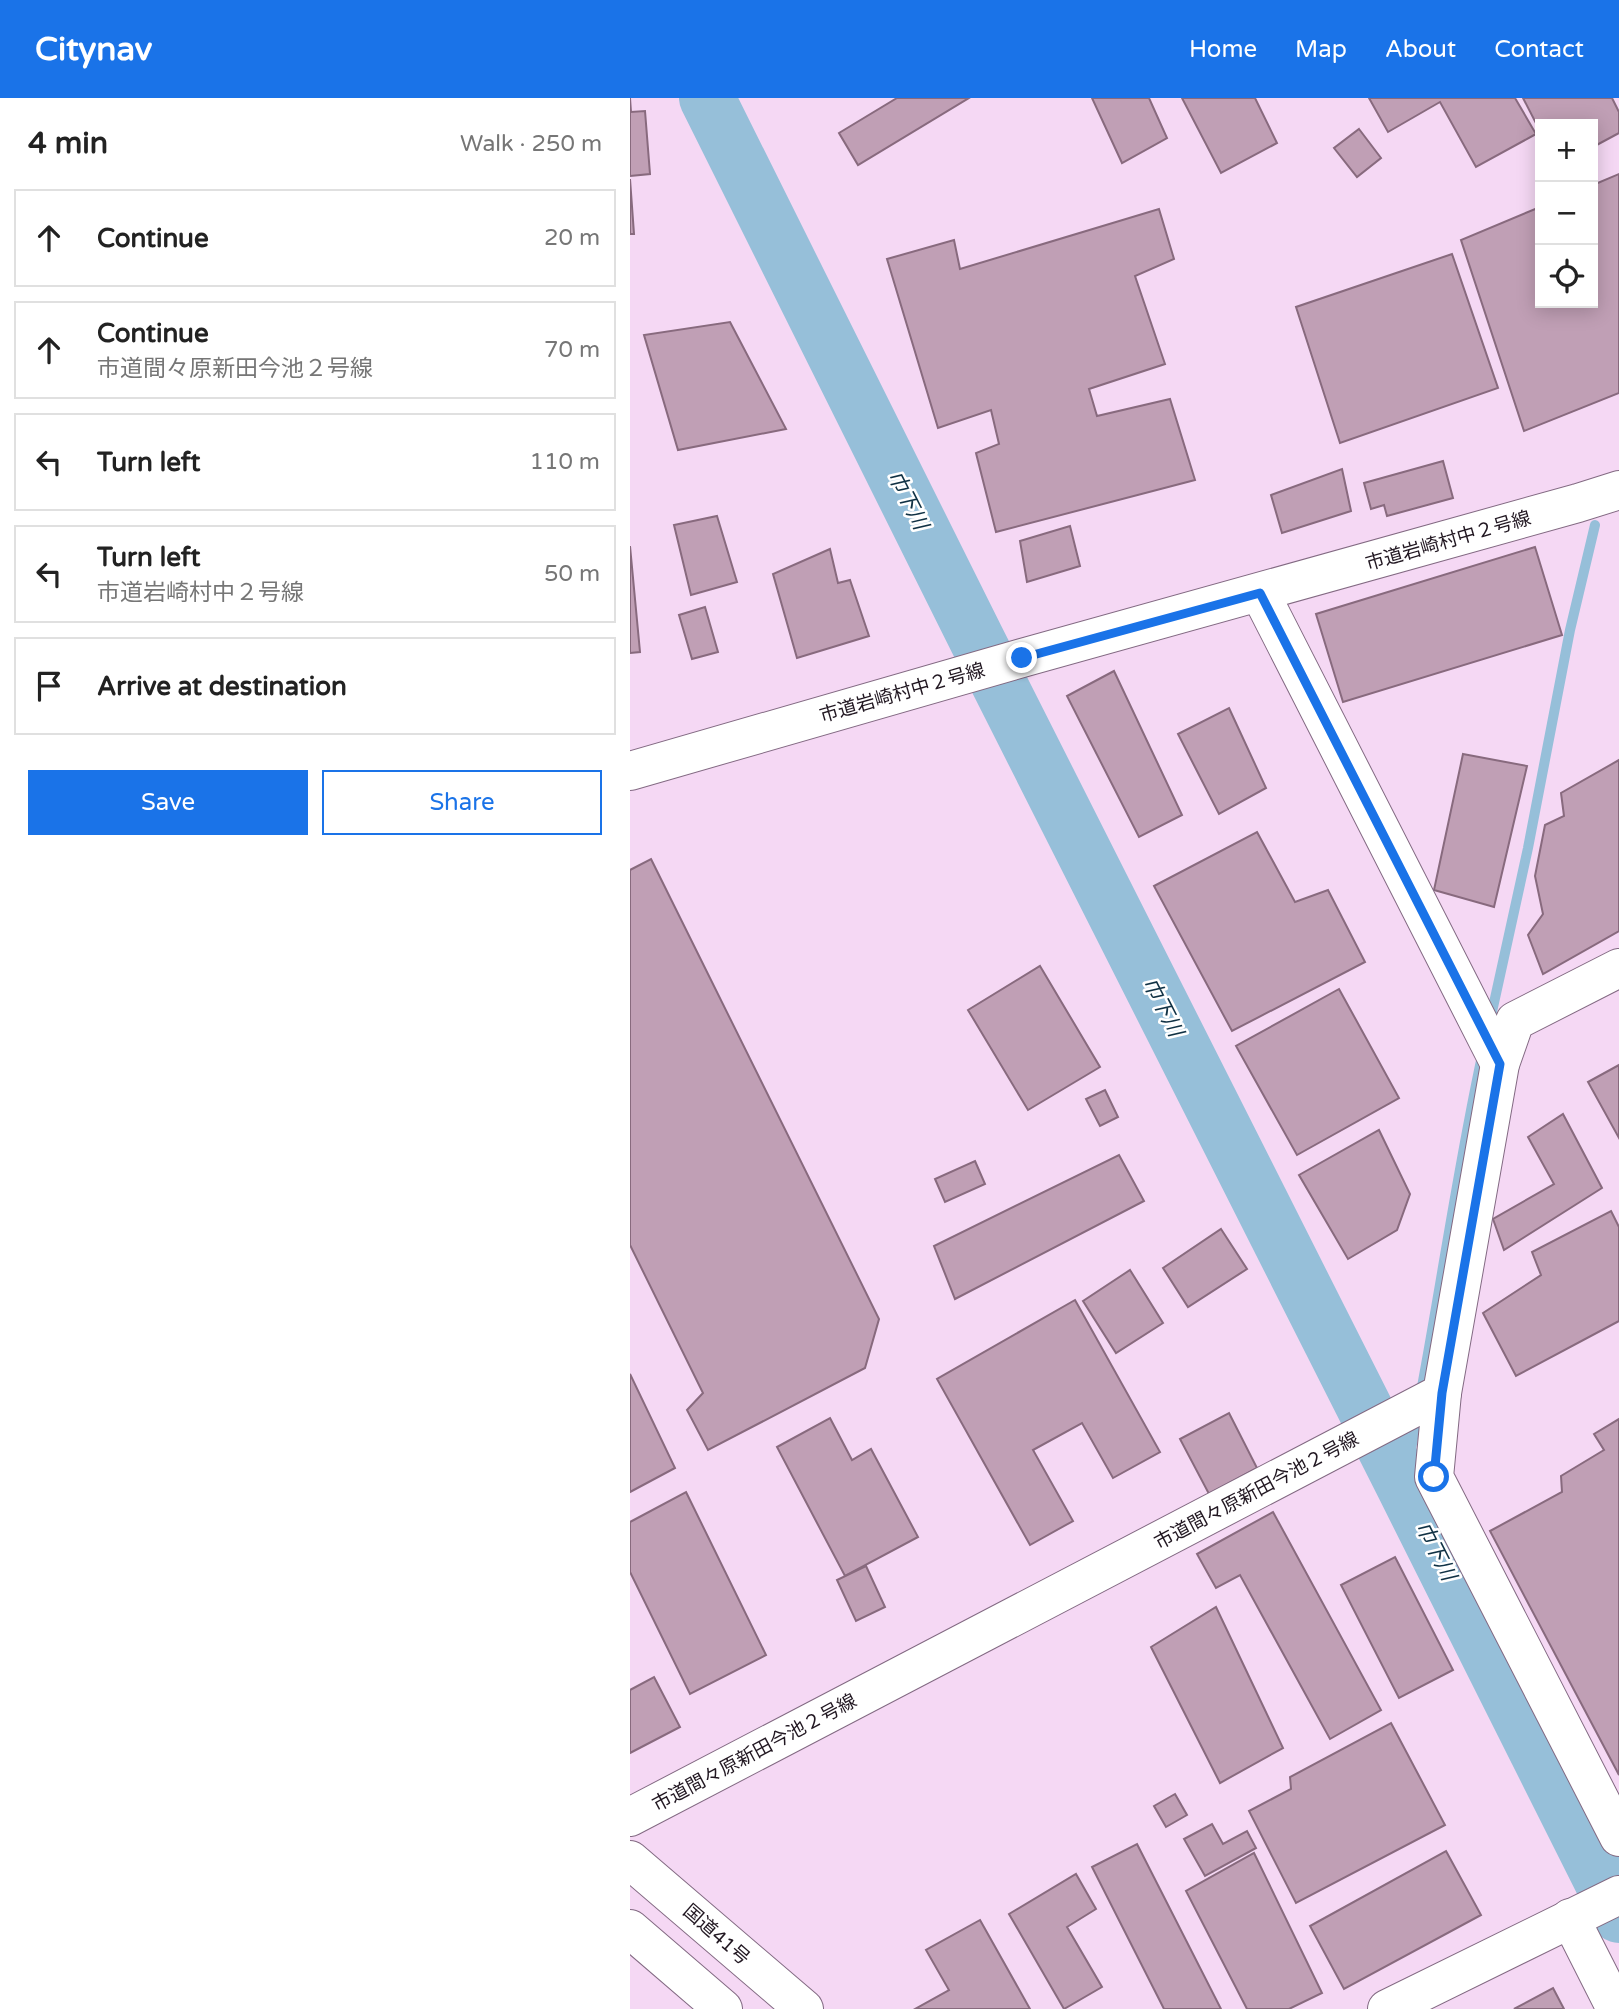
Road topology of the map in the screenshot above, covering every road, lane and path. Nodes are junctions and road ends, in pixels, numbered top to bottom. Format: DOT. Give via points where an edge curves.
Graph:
graph roads {
  1 [pos="1619,490"];
  2 [pos="1260,593"];
  3 [pos="630,771"];
  4 [pos="1619,968"];
  5 [pos="1500,1064"];
  6 [pos="1442,1393"];
  7 [pos="630,1817"];
  8 [pos="1619,1837"];
  9 [pos="630,1860"];
  10 [pos="1619,1895"];
  11 [pos="1570,1918"];
  12 [pos="630,1929"];
  13 [pos="723,2009"];
  14 [pos="804,2009"];
  15 [pos="1387,2009"];
  16 [pos="1616,2009"];
  1 -- 2 [label="main road, 市道岩崎村中２号線"];
  2 -- 3 [label="main road, 市道岩崎村中２号線"];
  2 -- 5 [label="main road"];
  4 -- 5 [label="main road" via="1515,1021"];
  5 -- 6 [label="main road"];
  6 -- 7 [label="main road, 市道間々原新田今池２号線"];
  6 -- 8 [label="main road" via="1434,1477"];
  9 -- 14 [label="main road, 国道41号"];
  10 -- 11 [label="main road"];
  11 -- 15 [label="main road"];
  11 -- 16 [label="main road"];
  12 -- 13 [label="main road"];
}
